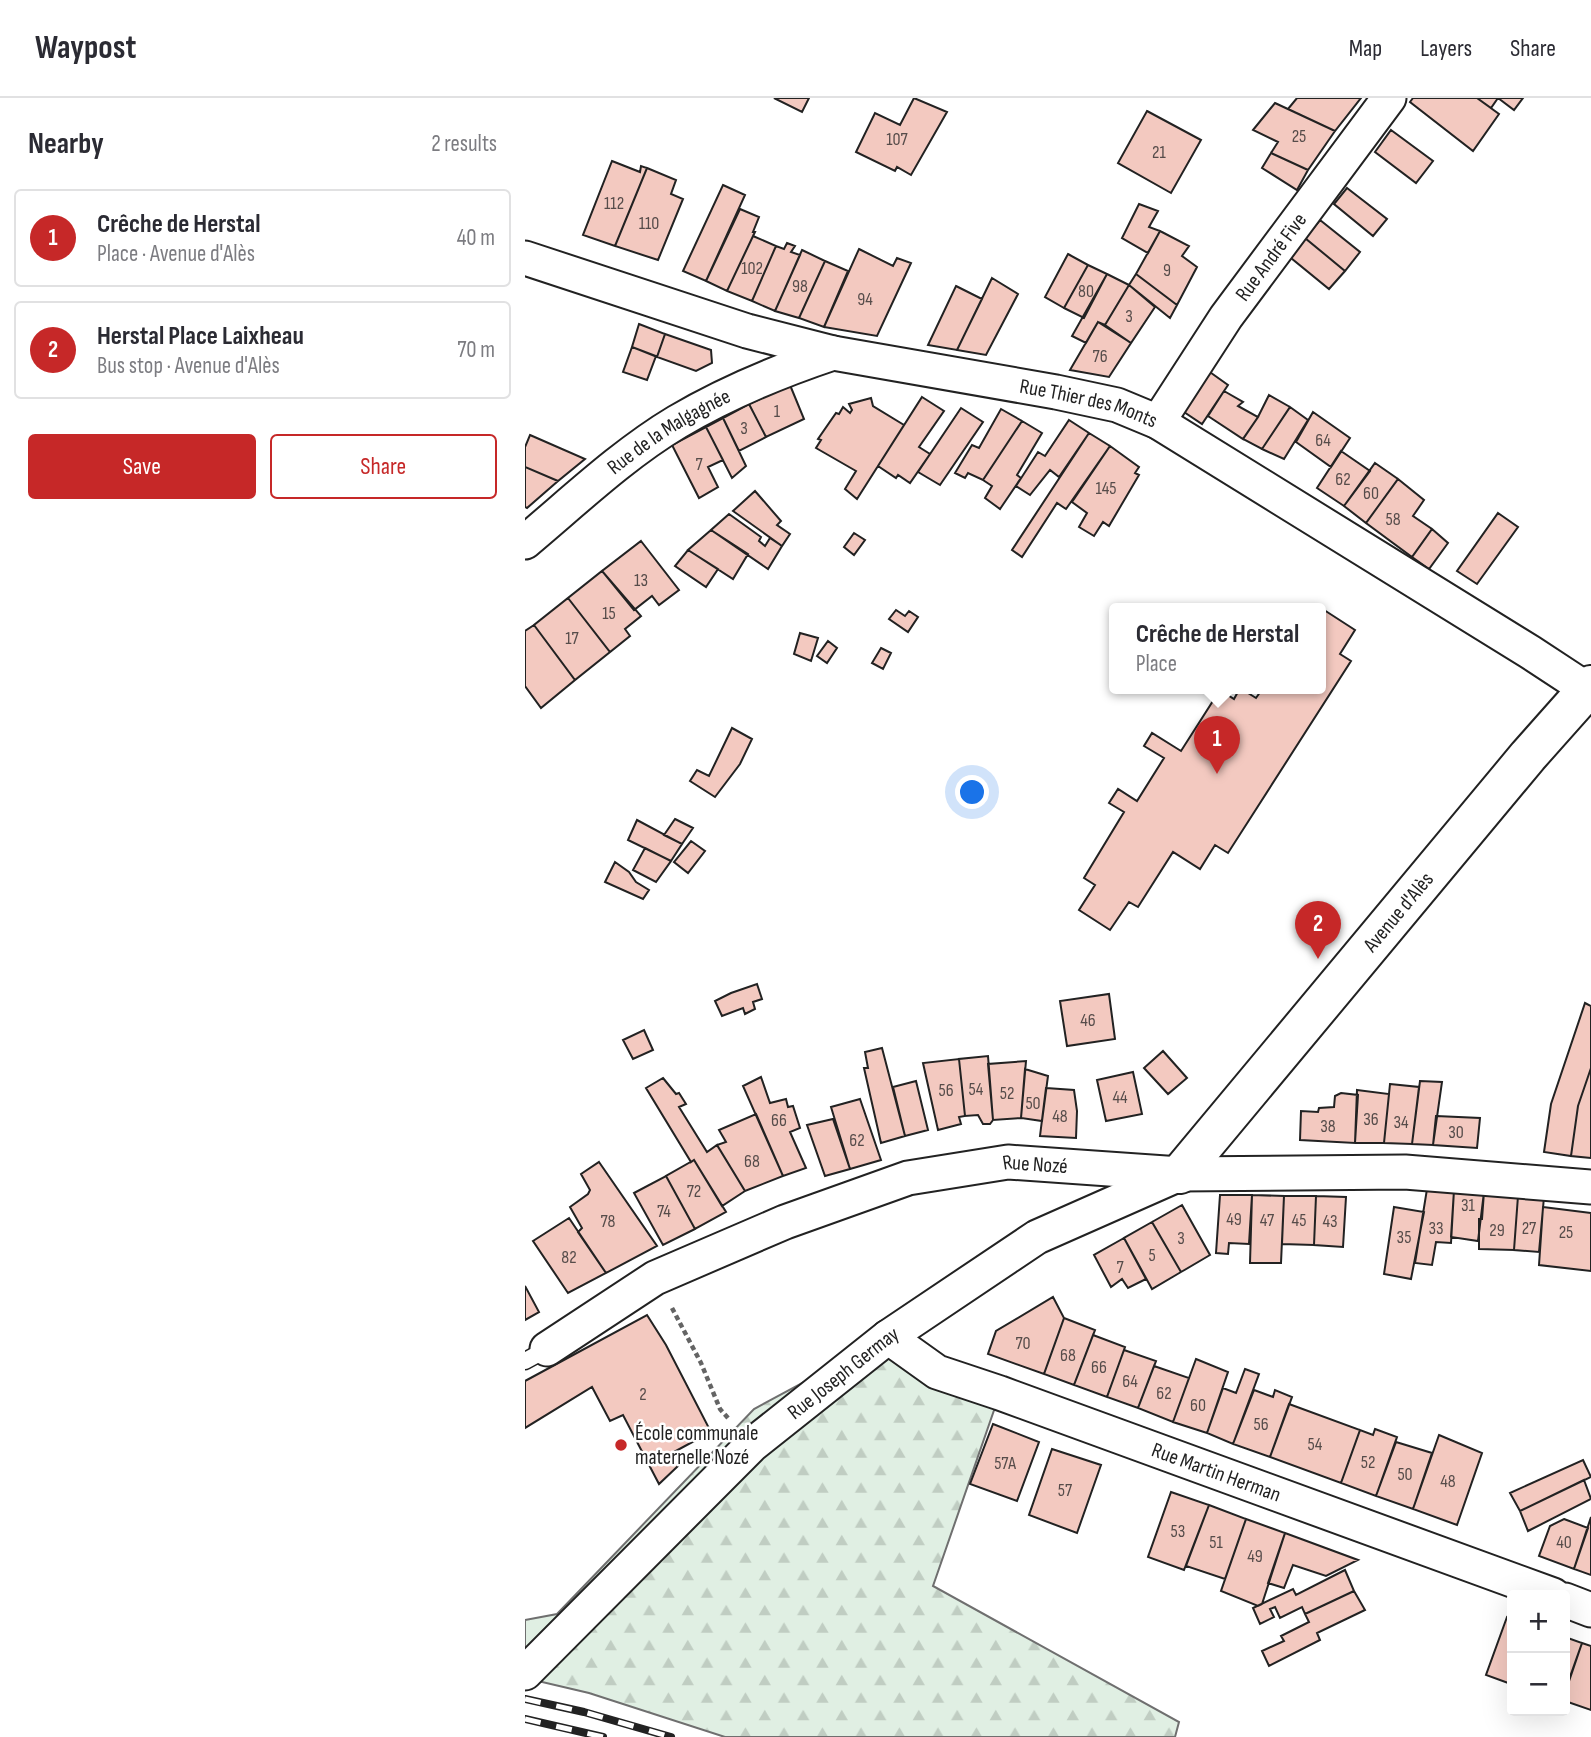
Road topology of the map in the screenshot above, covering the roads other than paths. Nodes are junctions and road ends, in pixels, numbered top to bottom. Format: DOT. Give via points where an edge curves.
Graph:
graph roads {
  1 [pos="1389,98"];
  2 [pos="525,258"];
  3 [pos="833,353"];
  4 [pos="1158,422"];
  5 [pos="525,542"];
  6 [pos="1590,689"];
  7 [pos="1180,1174"];
  8 [pos="1591,1187"];
  9 [pos="888,1336"];
  10 [pos="536,1355"];
  11 [pos="1539,1590"];
  12 [pos="1570,1602"];
  13 [pos="1591,1610"];
  14 [pos="525,1673"];
  1 -- 4 [label="street, Rue André Five" via="1226,317"];
  2 -- 3 [label="street, Rue Thier des Monts" via="747,331"];
  3 -- 4 [label="street, Rue Thier des Monts" via="1117,405"];
  3 -- 5 [label="street, Rue de la Malgagnée" via="737,391 675,423"];
  4 -- 6 [label="street, Rue Thier des Monts"];
  6 -- 7 [label="street, Avenue d'Alès" via="1528,755"];
  7 -- 8 [label="street, Rue Nozé" via="1405,1172"];
  7 -- 9 [label="street, Rue Joseph Germay" via="1037,1237"];
  7 -- 10 [label="street, Rue Nozé" via="1008,1163 908,1178 785,1222 655,1278"];
  9 -- 11 [label="street, Rue Martin Herman" via="937,1372"];
  9 -- 14 [label="street, Rue Joseph Germay" via="752,1445"];
  12 -- 13 [label="street"];
}
